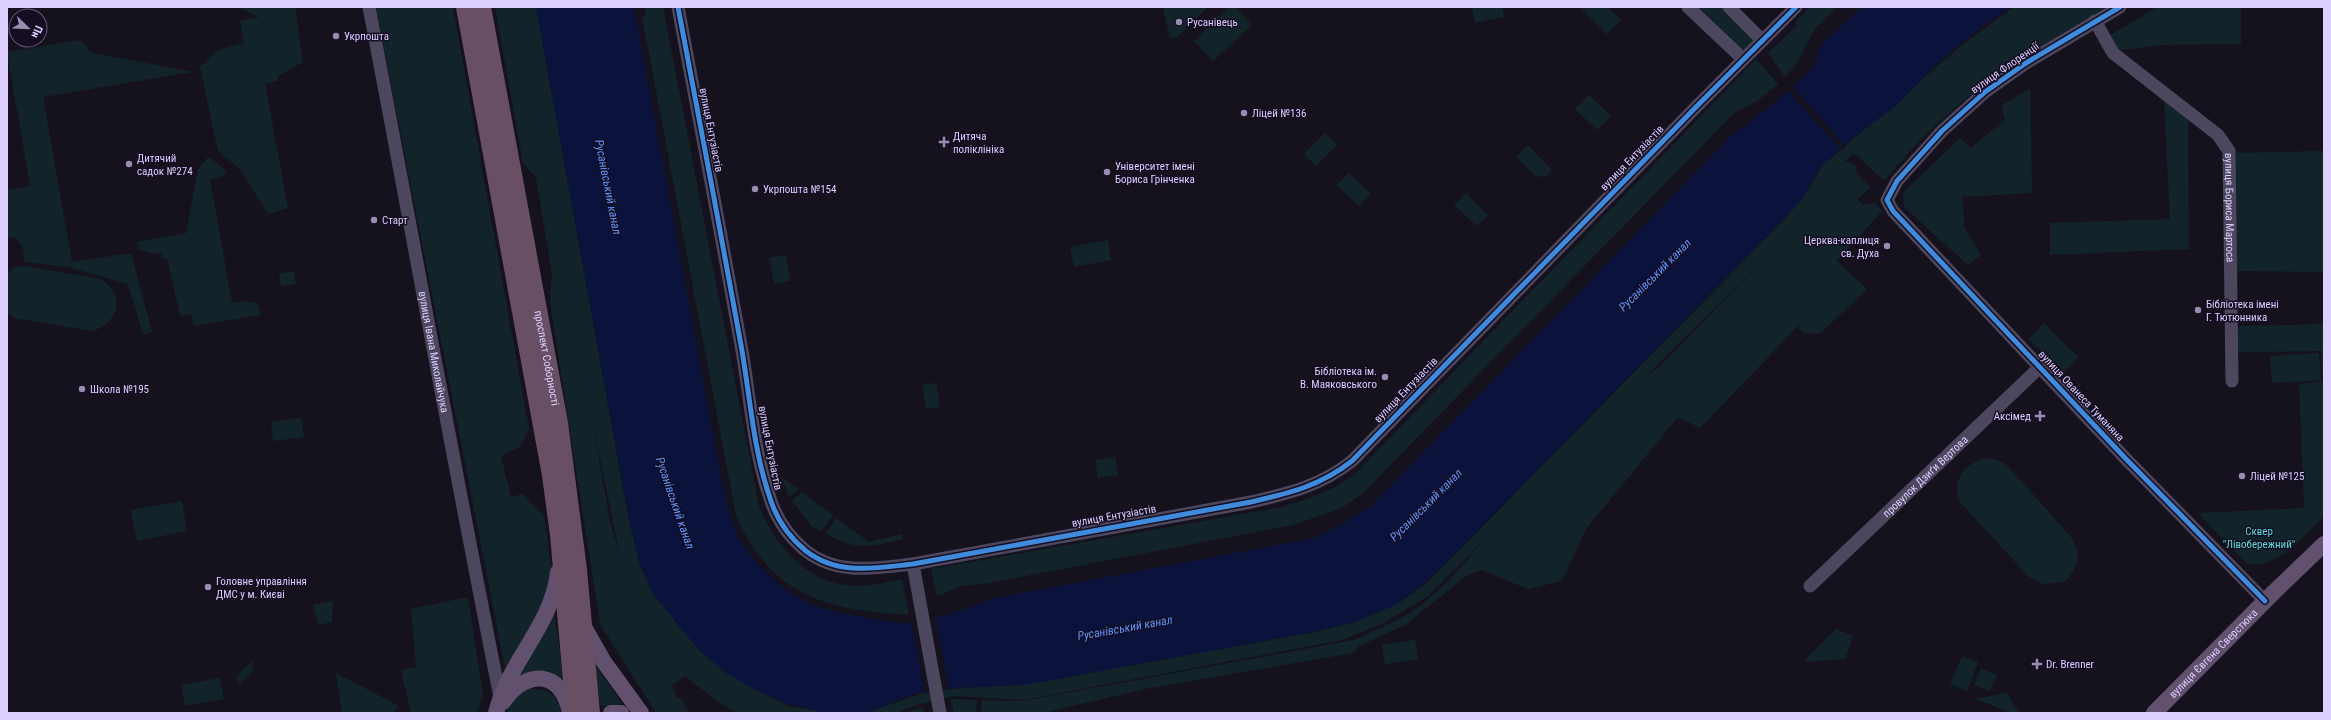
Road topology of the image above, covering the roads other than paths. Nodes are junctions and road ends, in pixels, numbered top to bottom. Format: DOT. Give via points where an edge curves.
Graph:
graph roads {
  1 [pos="369,7"];
  2 [pos="465,7"];
  3 [pos="482,7"];
  4 [pos="678,7"];
  5 [pos="1688,7"];
  6 [pos="1729,7"];
  7 [pos="1796,7"];
  8 [pos="2120,7"];
  9 [pos="2095,21"];
  10 [pos="1762,40"];
  11 [pos="1743,59"];
  12 [pos="1887,200"];
  13 [pos="2041,366"];
  14 [pos="2232,381"];
  15 [pos="2324,544"];
  16 [pos="560,552"];
  17 [pos="913,564"];
  18 [pos="1810,586"];
  19 [pos="2265,601"];
  20 [pos="584,627"];
  21 [pos="500,697"];
  22 [pos="496,713"];
  23 [pos="570,713"];
  24 [pos="575,713"];
  25 [pos="592,713"];
  26 [pos="611,713"];
  27 [pos="621,713"];
  28 [pos="641,713"];
  29 [pos="940,713"];
  30 [pos="2154,713"];
  1 -- 21 [label="street, вулиця Івана Миколайчука" via="464,520"];
  2 -- 16 [label="highway, проспект Соборності" via="551,475"];
  3 -- 20 [label="highway, проспект Соборності" via="559,423"];
  4 -- 17 [label="street, вулиця Ентузіастів" via="741,344 760,461 769,498 778,518 791,536 806,551 823,561 842,568 858,570"];
  5 -- 11 [label="street"];
  6 -- 10 [label="street"];
  7 -- 10 [label="street, вулиця Ентузіастів"];
  8 -- 9 [label="street, вулиця Флоренції"];
  9 -- 12 [label="street, вулиця Флоренції" via="1985,92 1942,131 1897,181"];
  9 -- 14 [label="street, вулиця Бориса Мартоса" via="2113,53 2218,136 2229,150"];
  10 -- 11 [label="street, вулиця Ентузіастів"];
  11 -- 17 [label="street, вулиця Ентузіастів" via="1352,461 1334,475 1293,492 1251,502"];
  12 -- 13 [label="street, вулиця Ованеса Туманяна" via="1893,211"];
  13 -- 18 [label="street, провулок Дзиґи Вертова"];
  13 -- 19 [label="street, вулиця Ованеса Туманяна" via="2126,459"];
  15 -- 19 [label="main road, вулиця Євгена Сверстюка"];
  16 -- 21 [label="main road, вулиця Івана Миколайчука" via="554,595"];
  16 -- 24 [label="highway, проспект Соборності"];
  17 -- 29 [label="street"];
  19 -- 30 [label="main road, вулиця Євгена Сверстюка"];
  20 -- 25 [label="highway, проспект Соборності"];
  20 -- 28 [label="main road" via="604,662"];
  21 -- 22 [label="main road, вулиця Івана Миколайчука"];
  22 -- 23 [label="main road, вулиця Івана Миколайчука" via="518,684 538,678 548,680 562,690"];
  26 -- 27 [label="main road"];
}
